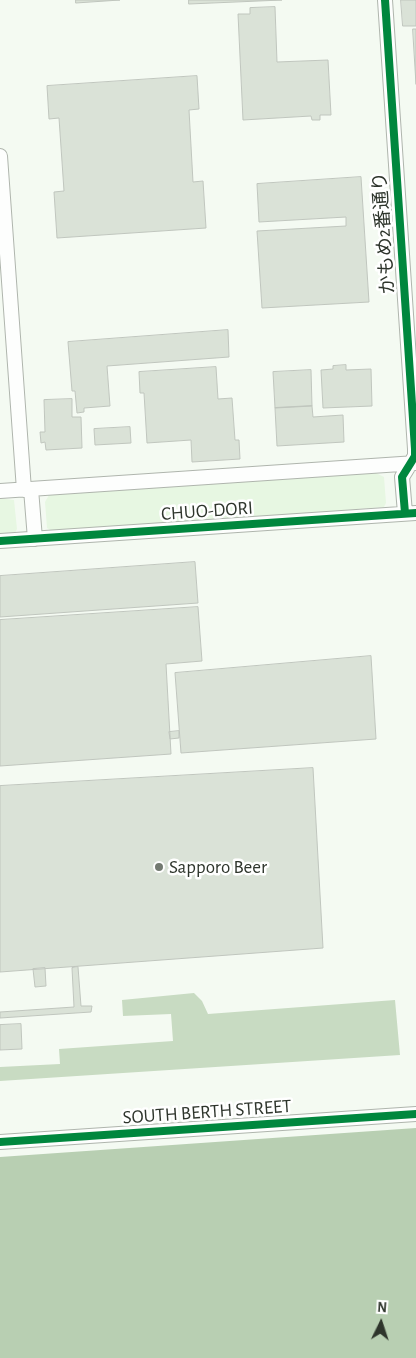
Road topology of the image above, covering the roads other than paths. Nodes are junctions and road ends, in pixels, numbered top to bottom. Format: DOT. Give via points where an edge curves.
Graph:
graph roads {
  1 [pos="385,0"];
  2 [pos="0,156"];
  3 [pos="414,463"];
  4 [pos="28,490"];
  5 [pos="0,492"];
  6 [pos="410,513"];
  7 [pos="35,539"];
  8 [pos="0,541"];
  9 [pos="416,1114"];
  10 [pos="0,1142"];
  1 -- 3 [label="street, かもめ2番通り"];
  2 -- 4 [label="street"];
  3 -- 4 [label="street, CHUO-DORI"];
  3 -- 6 [label="street, かもめ2番通り" via="402,477"];
  4 -- 5 [label="street, CHUO-DORI"];
  4 -- 7 [label="street"];
  6 -- 7 [label="street, CHUO-DORI"];
  7 -- 8 [label="street, CHUO-DORI"];
  9 -- 10 [label="street, SOUTH BERTH STREET"];
}
